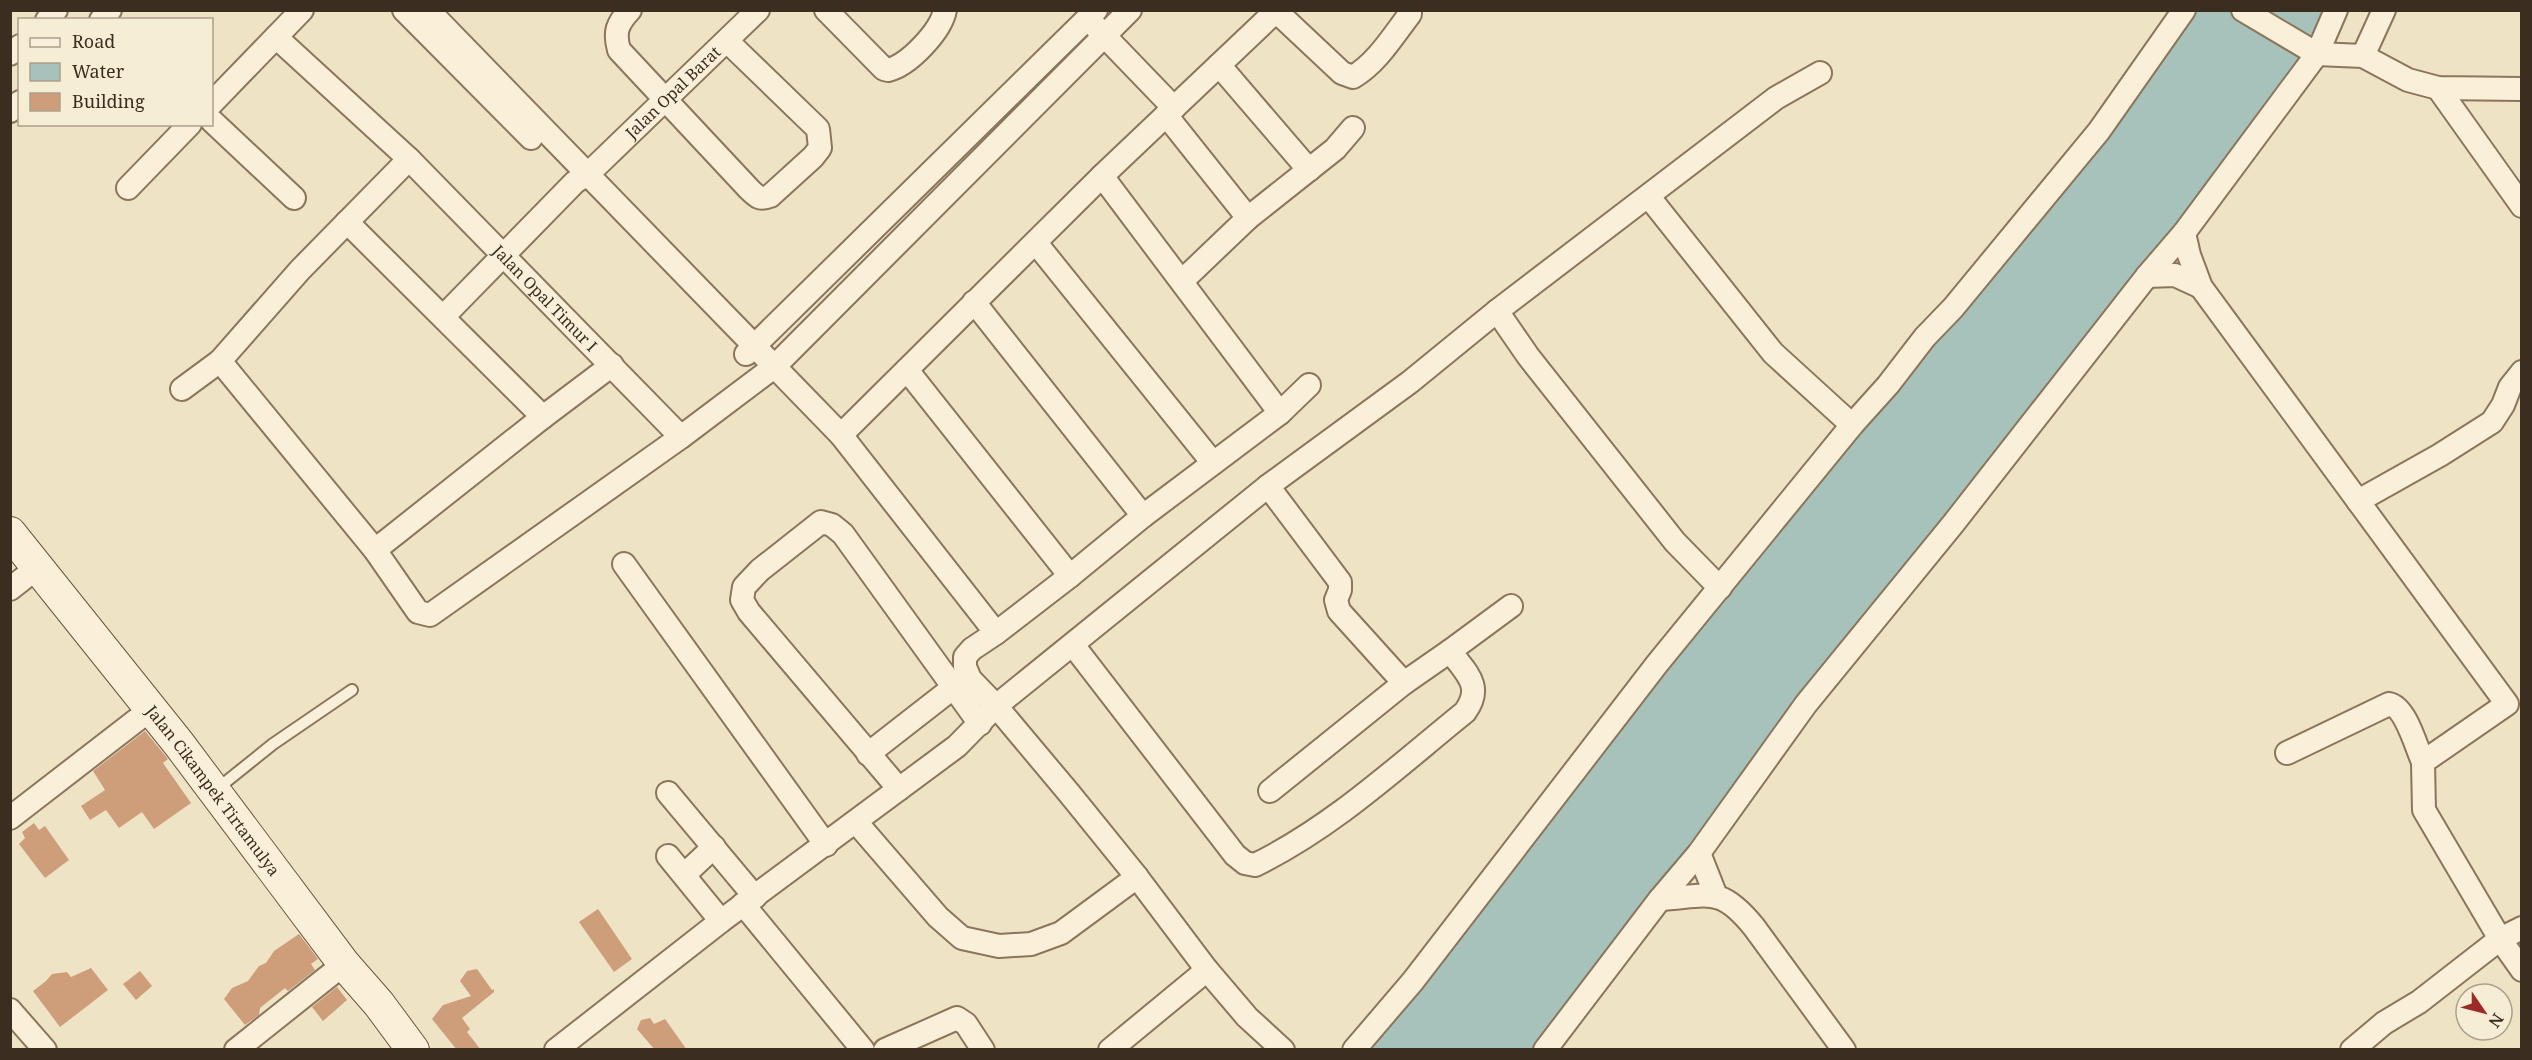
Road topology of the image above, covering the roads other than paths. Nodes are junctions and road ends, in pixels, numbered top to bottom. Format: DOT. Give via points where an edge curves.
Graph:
graph roads {
  1 [pos="302,10"];
  2 [pos="405,10"];
  3 [pos="428,10"];
  4 [pos="630,10"];
  5 [pos="758,10"];
  6 [pos="826,10"];
  7 [pos="945,10"];
  8 [pos="1130,10"];
  9 [pos="1410,10"];
  10 [pos="2184,10"];
  11 [pos="2243,10"];
  12 [pos="2336,10"];
  13 [pos="2384,10"];
  14 [pos="1276,11"];
  15 [pos="1087,13"];
  16 [pos="1105,35"];
  17 [pos="276,37"];
  18 [pos="727,41"];
  19 [pos="2314,51"];
  20 [pos="2363,56"];
  21 [pos="1219,65"];
  22 [pos="1820,73"];
  23 [pos="2438,88"];
  24 [pos="2522,89"];
  25 [pos="666,100"];
  26 [pos="213,102"];
  27 [pos="1170,112"];
  28 [pos="213,122"];
  29 [pos="188,126"];
  30 [pos="1353,128"];
  31 [pos="409,159"];
  32 [pos="1310,170"];
  33 [pos="1102,177"];
  34 [pos="582,178"];
  35 [pos="128,188"];
  36 [pos="1649,197"];
  37 [pos="294,198"];
  38 [pos="2522,206"];
  39 [pos="1248,218"];
  40 [pos="347,222"];
  41 [pos="2184,233"];
  42 [pos="1036,243"];
  43 [pos="504,255"];
  44 [pos="2147,276"];
  45 [pos="1182,280"];
  46 [pos="2201,288"];
  47 [pos="974,302"];
  48 [pos="1497,311"];
  49 [pos="443,317"];
  50 [pos="751,350"];
  51 [pos="220,361"];
  52 [pos="612,365"];
  53 [pos="770,370"];
  54 [pos="907,370"];
  55 [pos="2522,372"];
  56 [pos="1309,385"];
  57 [pos="182,389"];
  58 [pos="1280,413"];
  59 [pos="543,417"];
  60 [pos="1852,425"];
  61 [pos="841,435"];
  62 [pos="681,437"];
  63 [pos="1213,463"];
  64 [pos="1268,486"];
  65 [pos="2358,501"];
  66 [pos="1143,516"];
  67 [pos="10,533"];
  68 [pos="375,550"];
  69 [pos="624,564"];
  70 [pos="38,567"];
  71 [pos="1070,576"];
  72 [pos="1719,588"];
  73 [pos="10,589"];
  74 [pos="1511,606"];
  75 [pos="996,633"];
  76 [pos="1073,645"];
  77 [pos="1450,651"];
  78 [pos="1404,683"];
  79 [pos="954,687"];
  80 [pos="352,690"];
  81 [pos="996,706"];
  82 [pos="151,709"];
  83 [pos="980,723"];
  84 [pos="2287,753"];
  85 [pos="868,754"];
  86 [pos="2423,762"];
  87 [pos="899,789"];
  88 [pos="1270,791"];
  89 [pos="213,792"];
  90 [pos="668,793"];
  91 [pos="10,818"];
  92 [pos="856,822"];
  93 [pos="826,845"];
  94 [pos="714,847"];
  95 [pos="1699,853"];
  96 [pos="668,856"];
  97 [pos="684,875"];
  98 [pos="1137,877"];
  99 [pos="1716,896"];
  100 [pos="1660,899"];
  101 [pos="749,901"];
  102 [pos="721,921"];
  103 [pos="2522,928"];
  104 [pos="2500,939"];
  105 [pos="344,964"];
  106 [pos="1207,970"];
  107 [pos="2522,970"];
  108 [pos="10,1010"];
  109 [pos="411,1049"];
  110 [pos="45,1050"];
  111 [pos="236,1050"];
  112 [pos="556,1050"];
  113 [pos="863,1050"];
  114 [pos="885,1050"];
  115 [pos="982,1050"];
  116 [pos="1110,1050"];
  117 [pos="1283,1050"];
  118 [pos="1354,1050"];
  119 [pos="1545,1050"];
  120 [pos="1844,1050"];
  121 [pos="2352,1050"];
  1 -- 17 [label="street"];
  2 -- 34 [label="street"];
  3 -- 34 [label="street"];
  4 -- 25 [label="street" via="617,26 619,50"];
  5 -- 18 [label="street, Jalan Opal Barat"];
  6 -- 7 [label="street" via="888,70 900,65 938,30"];
  8 -- 16 [label="street"];
  9 -- 14 [label="street" via="1374,60 1353,77 1342,73"];
  10 -- 60 [label="street" via="2099,131"];
  11 -- 19 [label="street"];
  12 -- 19 [label="street"];
  13 -- 20 [label="street"];
  14 -- 21 [label="street"];
  15 -- 16 [label="street"];
  15 -- 50 [label="street"];
  16 -- 27 [label="street"];
  16 -- 53 [label="street"];
  17 -- 26 [label="street"];
  17 -- 31 [label="street, Jalan Opal Timur I"];
  18 -- 25 [label="street, Jalan Opal Barat"];
  18 -- 25 [label="street" via="818,129 820,148 813,157 770,196 758,198"];
  19 -- 20 [label="street"];
  19 -- 41 [label="street"];
  20 -- 23 [label="street" via="2408,80"];
  21 -- 27 [label="street"];
  21 -- 32 [label="street"];
  22 -- 36 [label="street" via="1776,98"];
  23 -- 24 [label="street"];
  23 -- 38 [label="street"];
  25 -- 34 [label="street, Jalan Opal Barat"];
  27 -- 33 [label="street"];
  27 -- 39 [label="street"];
  28 -- 37 [label="street"];
  29 -- 35 [label="street"];
  30 -- 32 [label="street"];
  31 -- 40 [label="street"];
  31 -- 43 [label="street, Jalan Opal Timur I"];
  32 -- 39 [label="street"];
  33 -- 42 [label="street"];
  33 -- 45 [label="street"];
  34 -- 43 [label="street, Jalan Opal Barat"];
  34 -- 50 [label="street"];
  36 -- 48 [label="street"];
  36 -- 60 [label="street" via="1773,353"];
  39 -- 45 [label="street"];
  40 -- 49 [label="street"];
  40 -- 51 [label="street"];
  41 -- 44 [label="street"];
  41 -- 46 [label="street"];
  42 -- 47 [label="street"];
  42 -- 63 [label="street"];
  43 -- 49 [label="street, Jalan Opal Barat"];
  43 -- 52 [label="street, Jalan Opal Timur I"];
  44 -- 46 [label="street" via="2175,275"];
  44 -- 95 [label="street" via="1806,704"];
  45 -- 58 [label="street"];
  46 -- 65 [label="street"];
  47 -- 54 [label="street"];
  47 -- 66 [label="street"];
  48 -- 64 [label="street" via="1410,382"];
  48 -- 72 [label="street" via="1675,542"];
  49 -- 59 [label="street"];
  50 -- 53 [label="street"];
  51 -- 57 [label="street"];
  51 -- 68 [label="street"];
  52 -- 59 [label="street"];
  52 -- 62 [label="street, Jalan Opal Timur I"];
  53 -- 61 [label="street"];
  53 -- 62 [label="street"];
  54 -- 61 [label="street"];
  54 -- 71 [label="street"];
  55 -- 65 [label="street" via="2492,422"];
  56 -- 58 [label="street"];
  58 -- 63 [label="street"];
  59 -- 68 [label="street"];
  60 -- 72 [label="street"];
  61 -- 75 [label="street"];
  62 -- 68 [label="street" via="430,615 418,612"];
  63 -- 66 [label="street"];
  64 -- 76 [label="street"];
  64 -- 78 [label="street" via="1340,582 1336,600 1339,611"];
  65 -- 86 [label="street" via="2507,704"];
  66 -- 71 [label="street"];
  67 -- 70 [label="street, Jalan Cikampek Tirtamulya"];
  69 -- 93 [label="street"];
  70 -- 73 [label="street"];
  70 -- 82 [label="street, Jalan Cikampek Tirtamulya"];
  71 -- 75 [label="street"];
  72 -- 118 [label="street" via="1656,664 1413,981"];
  74 -- 77 [label="street"];
  75 -- 81 [label="street" via="965,657 970,679"];
  76 -- 77 [label="street" via="1235,855 1255,866 1343,811 1466,712 1475,695 1473,684"];
  76 -- 81 [label="street"];
  77 -- 78 [label="street"];
  78 -- 88 [label="street"];
  79 -- 83 [label="street"];
  79 -- 85 [label="street"];
  79 -- 85 [label="street" via="843,534 821,522 811,529 760,570 744,587 742,600"];
  80 -- 89 [label="lane" via="273,744"];
  81 -- 83 [label="street"];
  81 -- 98 [label="street"];
  82 -- 89 [label="street, Jalan Cikampek Tirtamulya"];
  82 -- 91 [label="street"];
  83 -- 87 [label="street" via="957,746"];
  84 -- 86 [label="street" via="2389,704 2402,711"];
  85 -- 87 [label="street"];
  86 -- 104 [label="street" via="2424,810"];
  87 -- 92 [label="street"];
  89 -- 105 [label="street, Jalan Cikampek Tirtamulya"];
  90 -- 94 [label="street"];
  92 -- 93 [label="street"];
  92 -- 98 [label="street" via="938,917 962,938 999,946 1031,944 1061,933"];
  93 -- 101 [label="street"];
  94 -- 97 [label="street"];
  94 -- 101 [label="street"];
  95 -- 99 [label="street"];
  95 -- 100 [label="street"];
  96 -- 97 [label="street"];
  97 -- 102 [label="street"];
  98 -- 106 [label="street"];
  99 -- 100 [label="street"];
  99 -- 120 [label="street" via="1725,898 1742,912"];
  100 -- 119 [label="street"];
  101 -- 102 [label="street"];
  101 -- 113 [label="street"];
  102 -- 112 [label="street"];
  103 -- 104 [label="street"];
  104 -- 107 [label="street"];
  104 -- 121 [label="street"];
  105 -- 109 [label="street, Jalan Cikampek Tirtamulya" via="380,1004"];
  105 -- 111 [label="street"];
  106 -- 116 [label="street"];
  106 -- 117 [label="street" via="1247,1017"];
  108 -- 110 [label="street"];
  114 -- 115 [label="street" via="957,1018 966,1024"];
}
